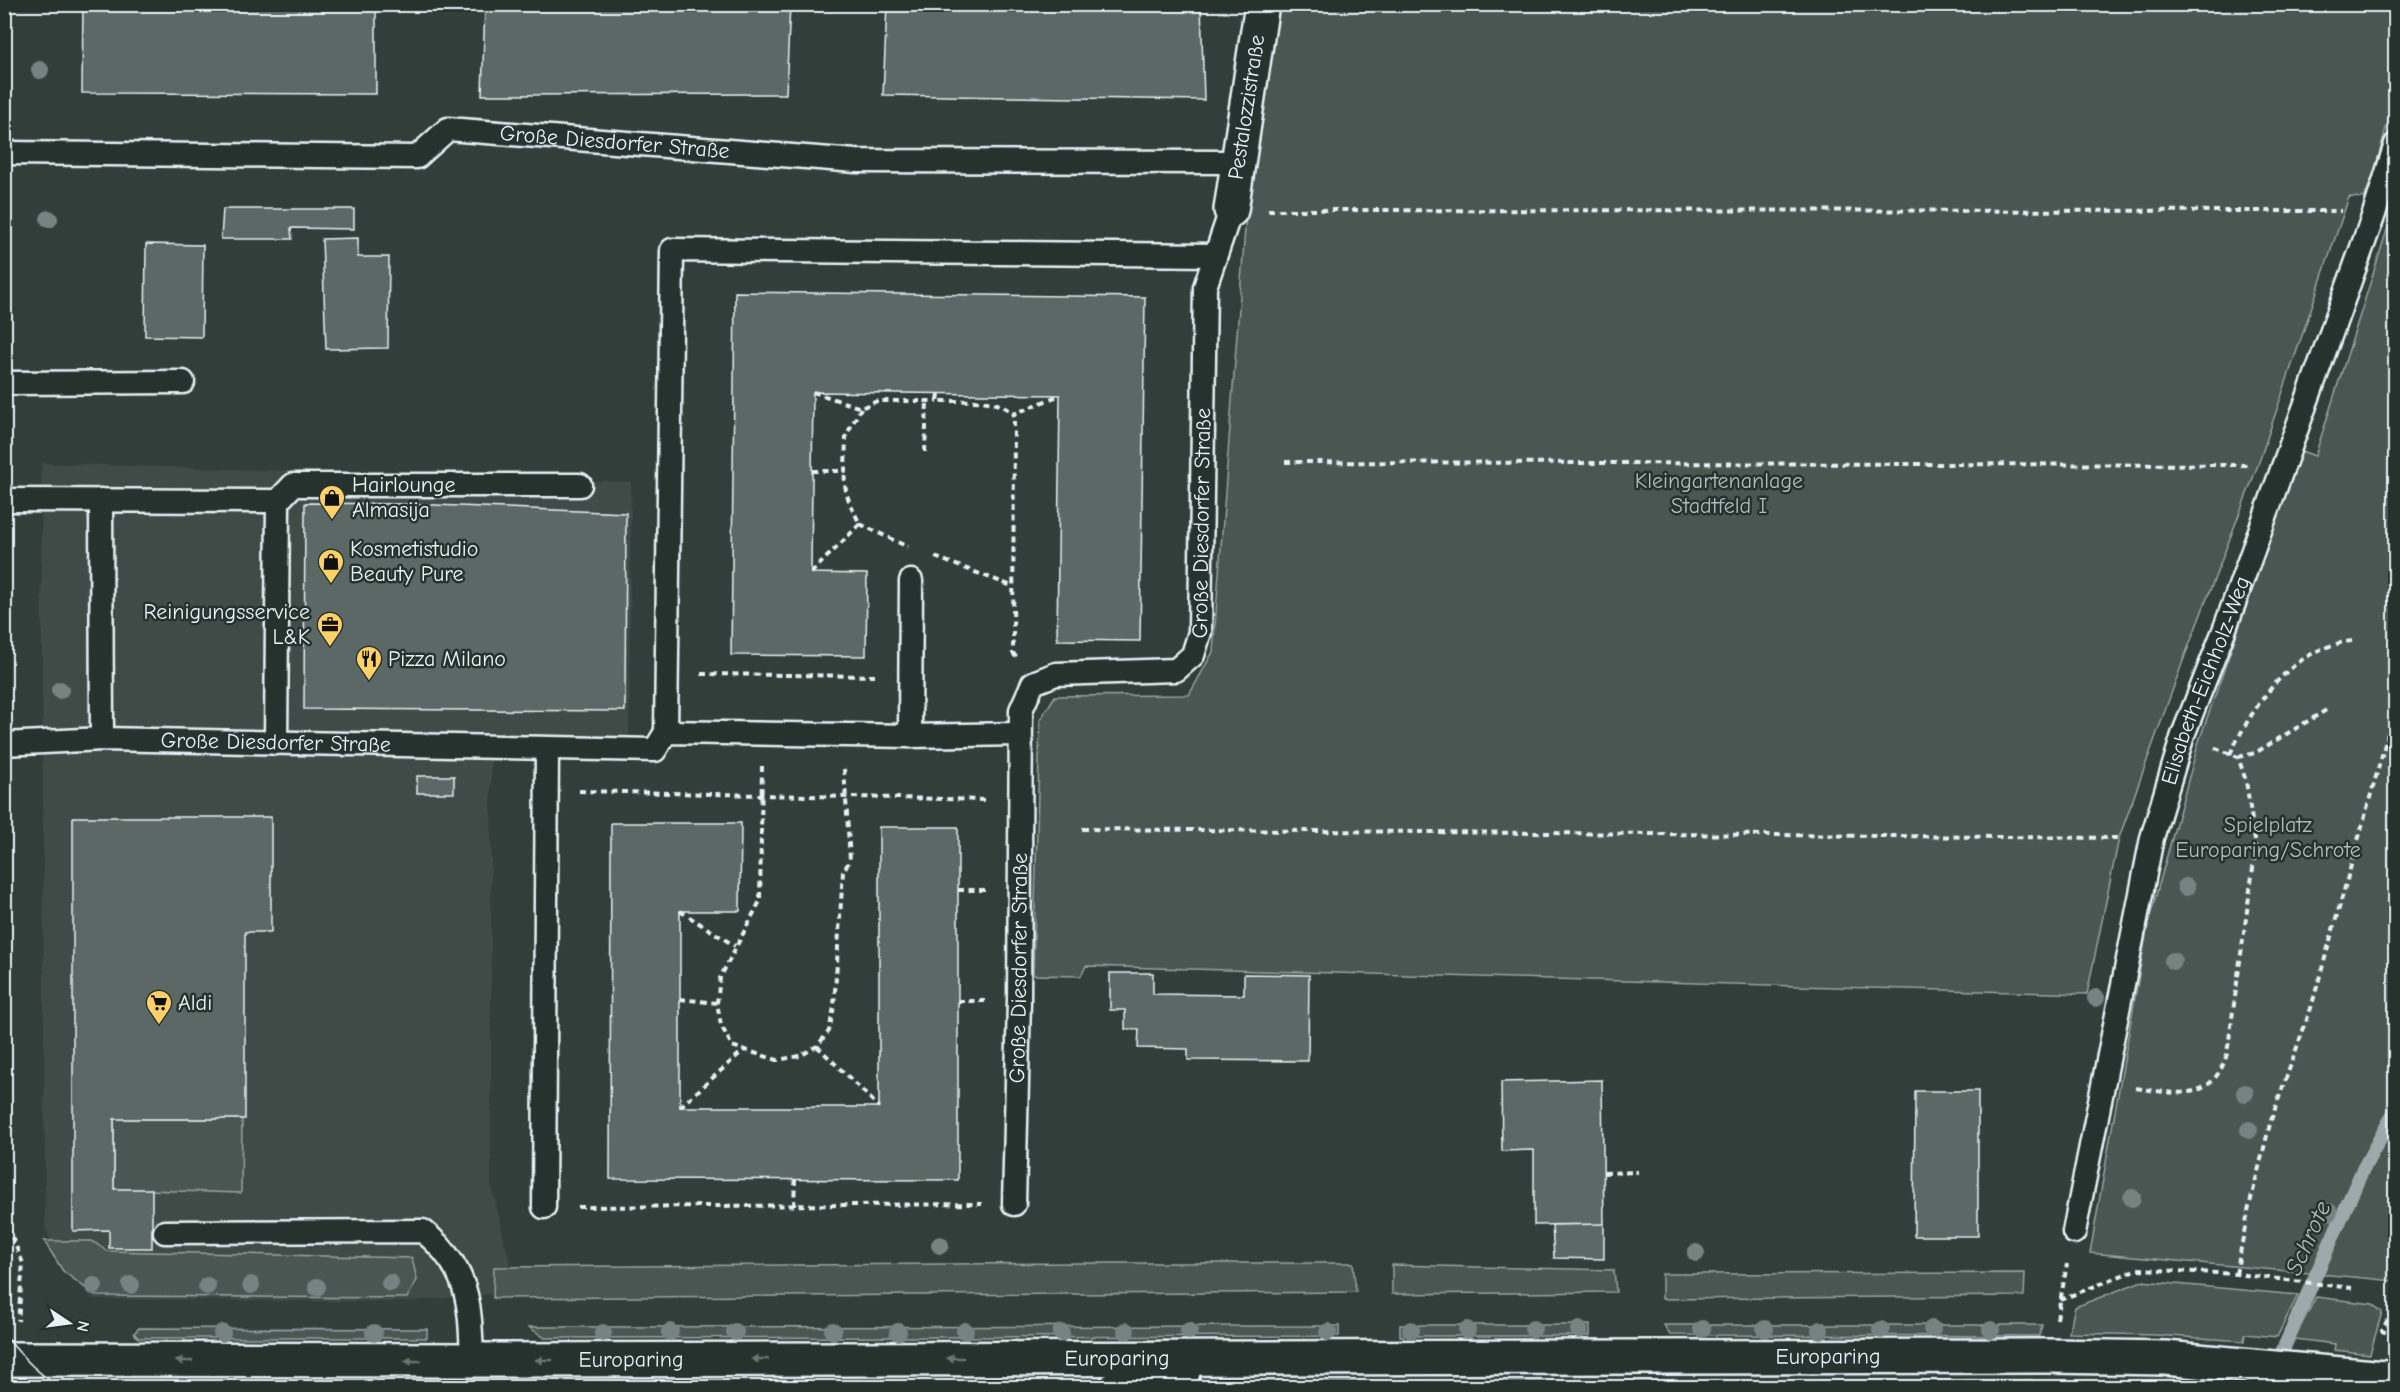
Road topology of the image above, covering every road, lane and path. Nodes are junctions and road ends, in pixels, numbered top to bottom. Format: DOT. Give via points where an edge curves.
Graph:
graph roads {
  1 [pos="1262,4"];
  2 [pos="2396,144"];
  3 [pos="4,153"];
  4 [pos="1237,162"];
  5 [pos="1230,210"];
  6 [pos="2374,214"];
  7 [pos="1215,255"];
  8 [pos="183,382"];
  9 [pos="4,383"];
  10 [pos="813,392"];
  11 [pos="939,394"];
  12 [pos="1060,395"];
  13 [pos="927,401"];
  14 [pos="938,401"];
  15 [pos="861,408"];
  16 [pos="1014,414"];
  17 [pos="925,452"];
  18 [pos="1285,462"];
  19 [pos="2284,465"];
  20 [pos="812,471"];
  21 [pos="845,471"];
  22 [pos="580,485"];
  23 [pos="4,500"];
  24 [pos="101,500"];
  25 [pos="278,501"];
  26 [pos="811,573"];
  27 [pos="911,581"];
  28 [pos="2352,641"];
  29 [pos="667,674"];
  30 [pos="880,676"];
  31 [pos="1033,683"];
  32 [pos="2396,705"];
  33 [pos="2328,709"];
  34 [pos="666,732"];
  35 [pos="762,734"];
  36 [pos="1019,734"];
  37 [pos="2183,735"];
  38 [pos="843,736"];
  39 [pos="910,736"];
  40 [pos="102,739"];
  41 [pos="276,743"];
  42 [pos="4,744"];
  43 [pos="547,749"];
  44 [pos="2230,754"];
  45 [pos="2238,757"];
  46 [pos="547,791"];
  47 [pos="762,795"];
  48 [pos="845,797"];
  49 [pos="1019,800"];
  50 [pos="1082,829"];
  51 [pos="2152,838"];
  52 [pos="680,911"];
  53 [pos="735,946"];
  54 [pos="680,999"];
  55 [pos="717,1003"];
  56 [pos="817,1046"];
  57 [pos="744,1050"];
  58 [pos="2103,1083"];
  59 [pos="680,1107"];
  60 [pos="879,1107"];
  61 [pos="1638,1172"];
  62 [pos="1604,1173"];
  63 [pos="795,1179"];
  64 [pos="1014,1204"];
  65 [pos="794,1206"];
  66 [pos="544,1208"];
  67 [pos="4,1218"];
  68 [pos="165,1232"];
  69 [pos="2074,1232"];
  70 [pos="2236,1274"];
  71 [pos="2352,1288"];
  72 [pos="2060,1300"];
  73 [pos="2396,1303"];
  74 [pos="18,1320"];
  75 [pos="2056,1327"];
  76 [pos="2384,1347"];
  77 [pos="1259,1358"];
  78 [pos="4,1359"];
  79 [pos="472,1360"];
  80 [pos="2396,1379"];
  81 [pos="1116,1388"];
  1 -- 4 [label="main road, Pestalozzistraße"];
  2 -- 6 [label="lane, Elisabeth-Eichholz-Weg"];
  3 -- 4 [label="lane, Große Diesdorfer Straße" via="417,157 448,129 856,161"];
  4 -- 5 [label="main road, Pestalozzistraße"];
  5 -- 6 [label="path"];
  5 -- 7 [label="lane, Große Diesdorfer Straße"];
  6 -- 19 [label="lane, Elisabeth-Eichholz-Weg"];
  7 -- 29 [label="lane" via="672,250"];
  7 -- 31 [label="lane, Große Diesdorfer Straße" via="1205,287 1200,632 1193,655 1176,670 1056,674"];
  8 -- 9 [label="lane"];
  10 -- 15 [label="path"];
  11 -- 14 [label="path"];
  12 -- 16 [label="path"];
  13 -- 14 [label="path"];
  13 -- 15 [label="path" via="877,401"];
  13 -- 17 [label="path"];
  14 -- 16 [label="path" via="997,404"];
  15 -- 21 [label="path" via="846,436"];
  16 -- 31 [label="path" via="1013,653"];
  18 -- 19 [label="path"];
  19 -- 37 [label="lane, Elisabeth-Eichholz-Weg"];
  20 -- 21 [label="path"];
  21 -- 26 [label="path" via="848,503 860,524"];
  22 -- 25 [label="lane" via="293,485"];
  23 -- 24 [label="lane"];
  24 -- 25 [label="lane"];
  24 -- 40 [label="lane"];
  25 -- 41 [label="lane"];
  27 -- 39 [label="lane"];
  28 -- 44 [label="path" via="2333,644 2301,659 2269,690 2247,719"];
  29 -- 30 [label="path"];
  29 -- 34 [label="lane"];
  31 -- 36 [label="lane, Große Diesdorfer Straße" via="1021,710"];
  32 -- 70 [label="path" via="2311,1008 2271,1120"];
  33 -- 45 [label="path" via="2262,750"];
  34 -- 35 [label="lane"];
  34 -- 43 [label="lane, Große Diesdorfer Straße" via="655,750"];
  35 -- 38 [label="lane"];
  35 -- 47 [label="path"];
  36 -- 39 [label="lane"];
  36 -- 49 [label="lane, Große Diesdorfer Straße"];
  37 -- 44 [label="path"];
  37 -- 51 [label="lane, Elisabeth-Eichholz-Weg"];
  38 -- 39 [label="lane"];
  38 -- 48 [label="path"];
  40 -- 41 [label="lane, Große Diesdorfer Straße"];
  40 -- 42 [label="lane, Große Diesdorfer Straße"];
  41 -- 43 [label="lane, Große Diesdorfer Straße"];
  43 -- 46 [label="lane"];
  44 -- 45 [label="path"];
  45 -- 58 [label="path" via="2246,781 2256,847 2225,1062 2210,1083 2186,1094"];
  46 -- 47 [label="path"];
  46 -- 66 [label="lane"];
  47 -- 48 [label="path"];
  47 -- 53 [label="path" via="760,901"];
  48 -- 49 [label="path"];
  48 -- 56 [label="path" via="850,860 843,873 834,1007 829,1031"];
  49 -- 64 [label="lane, Große Diesdorfer Straße"];
  50 -- 51 [label="path"];
  51 -- 58 [label="lane, Elisabeth-Eichholz-Weg"];
  52 -- 53 [label="path"];
  53 -- 55 [label="path" via="720,978"];
  54 -- 55 [label="path"];
  55 -- 57 [label="path" via="721,1025 732,1046"];
  56 -- 57 [label="path" via="800,1056 777,1060"];
  56 -- 60 [label="path"];
  57 -- 59 [label="path"];
  58 -- 69 [label="lane, Elisabeth-Eichholz-Weg"];
  61 -- 62 [label="path"];
  63 -- 65 [label="path"];
  64 -- 65 [label="path"];
  65 -- 66 [label="path"];
  67 -- 74 [label="path" via="23,1263"];
  68 -- 79 [label="lane" via="423,1231 442,1248 463,1280 471,1315"];
  69 -- 72 [label="path"];
  70 -- 71 [label="path"];
  70 -- 72 [label="path" via="2138,1269"];
  72 -- 75 [label="path"];
  73 -- 76 [label="path" via="2383,1324 2382,1331 2391,1334"];
  77 -- 79 [label="main road, Europaring, one-way"];
  77 -- 80 [label="main road, Europaring" via="2024,1355 2165,1358"];
  77 -- 81 [label="main road, Europaring"];
  79 -- 78 [label="main road, Europaring, one-way"];
}
